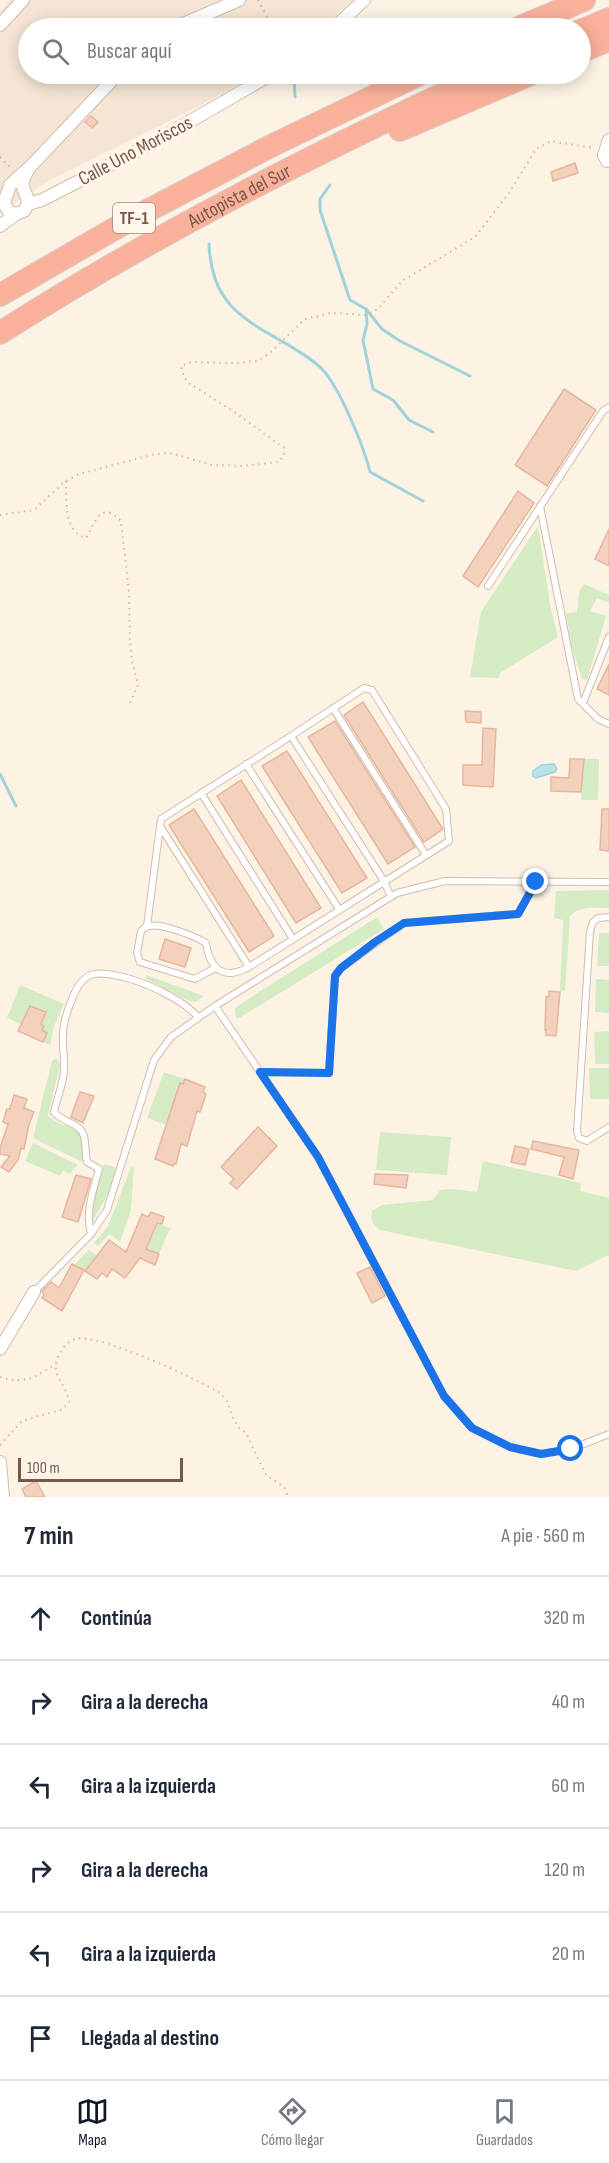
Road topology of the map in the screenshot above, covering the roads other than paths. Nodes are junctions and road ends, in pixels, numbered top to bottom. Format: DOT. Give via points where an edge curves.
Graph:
graph roads {
  1 [pos="23,0"];
  2 [pos="239,0"];
  3 [pos="364,0"];
  4 [pos="584,0"];
  5 [pos="197,18"];
  6 [pos="345,18"];
  7 [pos="542,18"];
  8 [pos="609,19"];
  9 [pos="0,25"];
  10 [pos="591,26"];
  11 [pos="609,40"];
  12 [pos="591,47"];
  13 [pos="109,84"];
  14 [pos="255,84"];
  15 [pos="399,84"];
  16 [pos="465,84"];
  17 [pos="508,84"];
  18 [pos="30,167"];
  19 [pos="23,191"];
  20 [pos="4,195"];
  21 [pos="28,204"];
  22 [pos="16,214"];
  23 [pos="0,226"];
  24 [pos="181,226"];
  25 [pos="0,295"];
  26 [pos="0,333"];
  27 [pos="609,407"];
  28 [pos="540,506"];
  29 [pos="488,586"];
  30 [pos="609,637"];
  31 [pos="583,703"];
  32 [pos="333,708"];
  33 [pos="609,724"];
  34 [pos="291,736"];
  35 [pos="246,764"];
  36 [pos="201,793"];
  37 [pos="160,826"];
  38 [pos="426,855"];
  39 [pos="384,881"];
  40 [pos="536,882"];
  41 [pos="609,882"];
  42 [pos="391,897"];
  43 [pos="339,909"];
  44 [pos="609,917"];
  45 [pos="147,926"];
  46 [pos="292,939"];
  47 [pos="249,967"];
  48 [pos="215,968"];
  49 [pos="215,1006"];
  50 [pos="198,1017"];
  51 [pos="260,1072"];
  52 [pos="609,1127"];
  53 [pos="91,1234"];
  54 [pos="34,1292"];
  55 [pos="0,1349"];
  56 [pos="609,1434"];
  57 [pos="0,1462"];
  58 [pos="3,1497"];
  1 -- 9 [label="street"];
  2 -- 5 [label="street"];
  3 -- 6 [label="street"];
  4 -- 7 [label="highway"];
  8 -- 10 [label="highway"];
  11 -- 12 [label="highway"];
  13 -- 18 [label="street"];
  14 -- 21 [label="street, Calle Uno Moriscos" via="149,145"];
  15 -- 25 [label="highway, Autopista del Sur / TF-1" via="148,210"];
  16 -- 24 [label="highway, Autopista del Sur / TF-1" via="302,162"];
  17 -- 24 [label="highway"];
  18 -- 19 [label="street" via="21,182"];
  18 -- 20 [label="street"];
  19 -- 20 [label="street"];
  19 -- 21 [label="street"];
  20 -- 22 [label="street" via="5,206"];
  21 -- 22 [label="street, Calle Uno Moriscos"];
  22 -- 23 [label="street, Calle Uno Moriscos"];
  24 -- 26 [label="highway, Autopista del Sur / TF-1"];
  27 -- 28 [label="lane"];
  28 -- 29 [label="lane"];
  28 -- 31 [label="lane" via="578,699"];
  30 -- 31 [label="lane"];
  31 -- 33 [label="lane" via="598,719"];
  32 -- 34 [label="lane"];
  32 -- 38 [label="lane"];
  32 -- 38 [label="lane" via="364,688 372,690 447,810 449,841"];
  34 -- 35 [label="lane"];
  34 -- 39 [label="lane"];
  35 -- 36 [label="lane"];
  35 -- 43 [label="lane"];
  36 -- 37 [label="lane" via="161,819"];
  36 -- 46 [label="lane"];
  37 -- 45 [label="lane"];
  37 -- 47 [label="lane"];
  38 -- 39 [label="lane"];
  39 -- 42 [label="lane"];
  39 -- 43 [label="lane"];
  40 -- 41 [label="lane"];
  40 -- 42 [label="lane" via="445,881"];
  40 -- 51 [label="lane" via="518,914 404,923 375,942 335,976 329,1073"];
  42 -- 49 [label="lane"];
  43 -- 46 [label="lane"];
  44 -- 52 [label="lane" via="598,918 590,932 577,1131 579,1138 587,1141"];
  45 -- 48 [label="lane" via="159,926 206,943 208,959"];
  45 -- 48 [label="lane" via="141,931 136,953 140,962 195,979"];
  46 -- 47 [label="lane"];
  47 -- 48 [label="lane" via="229,973"];
  49 -- 50 [label="lane"];
  49 -- 51 [label="lane"];
  50 -- 53 [label="lane" via="171,1037 154,1060 107,1210"];
  50 -- 53 [label="lane" via="189,1006 152,988 109,974 85,977 75,990 64,1018 64,1068 54,1112 83,1132 87,1162 99,1169 88,1211"];
  51 -- 56 [label="lane" via="318,1157 444,1396 472,1428 510,1447 541,1454 571,1449"];
  53 -- 54 [label="lane"];
  54 -- 55 [label="street"];
  57 -- 58 [label="street"];
}
